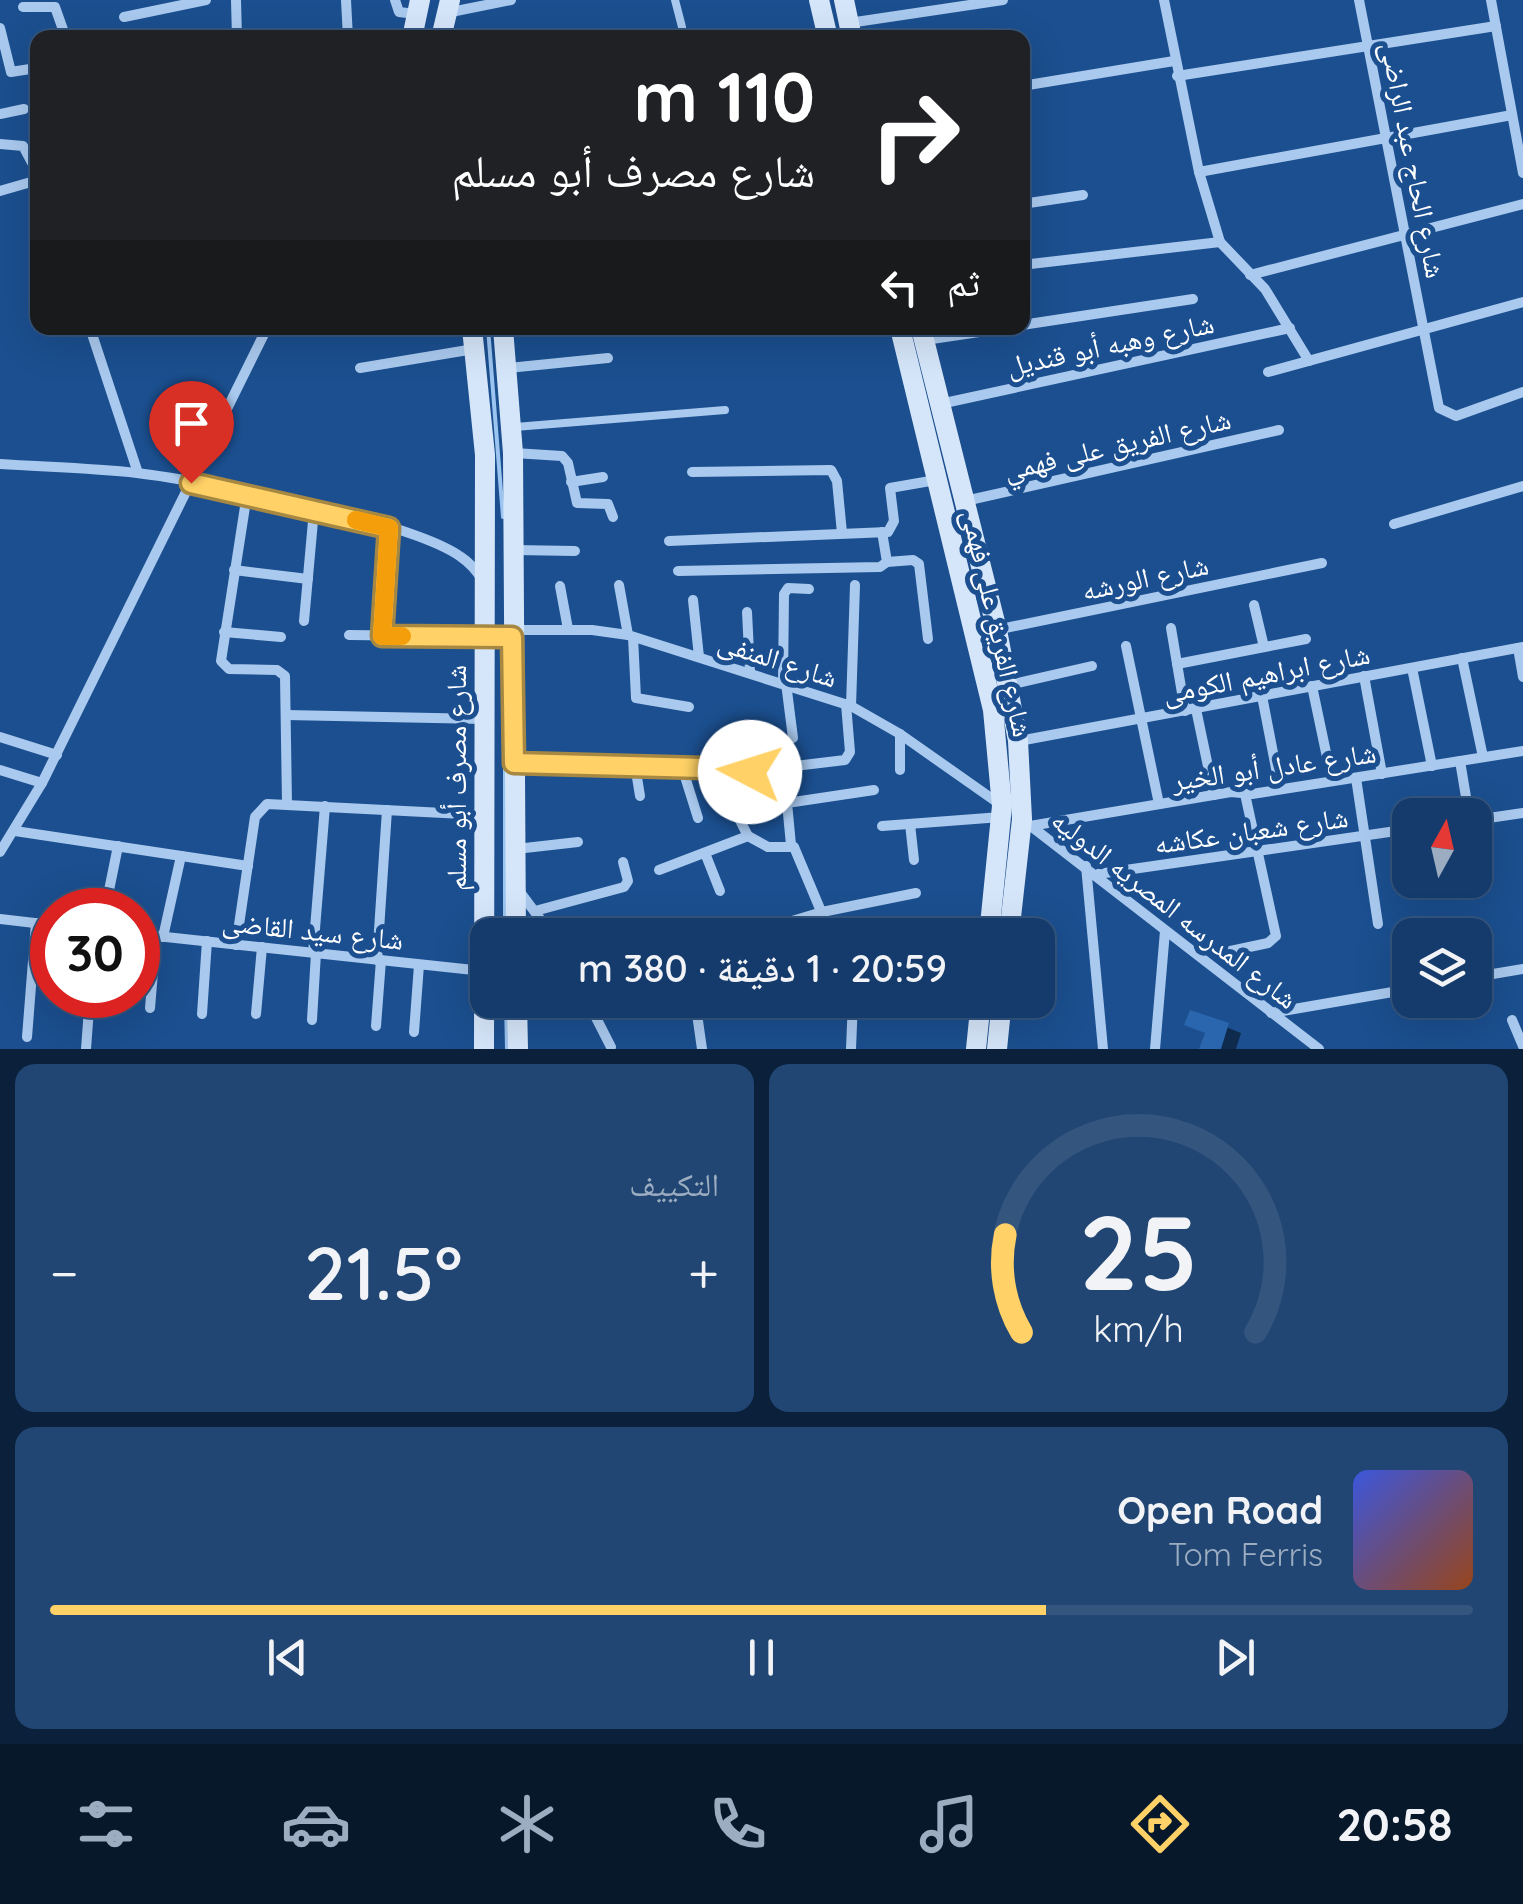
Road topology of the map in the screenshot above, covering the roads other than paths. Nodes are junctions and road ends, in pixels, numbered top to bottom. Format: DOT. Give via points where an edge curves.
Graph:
graph roads {
  1 [pos="206,0"];
  2 [pos="236,0"];
  3 [pos="346,0"];
  4 [pos="395,0"];
  5 [pos="511,0"];
  6 [pos="675,0"];
  7 [pos="819,0"];
  8 [pos="844,0"];
  9 [pos="1003,0"];
  10 [pos="1164,0"];
  11 [pos="1359,0"];
  12 [pos="1491,0"];
  13 [pos="56,4"];
  14 [pos="22,7"];
  15 [pos="418,7"];
  16 [pos="448,7"];
  17 [pos="124,16"];
  18 [pos="1496,26"];
  19 [pos="682,27"];
  20 [pos="0,28"];
  21 [pos="64,30"];
  22 [pos="236,30"];
  23 [pos="348,30"];
  24 [pos="826,30"];
  25 [pos="851,30"];
  26 [pos="1368,45"];
  27 [pos="1174,61"];
  28 [pos="30,69"];
  29 [pos="1177,76"];
  30 [pos="1030,85"];
  31 [pos="24,109"];
  32 [pos="0,114"];
  33 [pos="1512,115"];
  34 [pos="1519,131"];
  35 [pos="1387,138"];
  36 [pos="0,144"];
  37 [pos="30,159"];
  38 [pos="1198,172"];
  39 [pos="1523,173"];
  40 [pos="30,180"];
  41 [pos="0,191"];
  42 [pos="1083,195"];
  43 [pos="1030,203"];
  44 [pos="1523,204"];
  45 [pos="1406,232"];
  46 [pos="1220,242"];
  47 [pos="1030,264"];
  48 [pos="1250,275"];
  49 [pos="1193,299"];
  50 [pos="1523,302"];
  51 [pos="1030,324"];
  52 [pos="1290,328"];
  53 [pos="1425,329"];
  54 [pos="92,335"];
  55 [pos="264,335"];
  56 [pos="473,335"];
  57 [pos="503,335"];
  58 [pos="902,335"];
  59 [pos="922,335"];
  60 [pos="476,349"];
  61 [pos="608,358"];
  62 [pos="1310,361"];
  63 [pos="360,368"];
  64 [pos="508,368"];
  65 [pos="1268,372"];
  66 [pos="1523,392"];
  67 [pos="940,404"];
  68 [pos="725,410"];
  69 [pos="511,428"];
  70 [pos="1279,430"];
  71 [pos="512,453"];
  72 [pos="0,464"];
  73 [pos="692,472"];
  74 [pos="138,473"];
  75 [pos="944,476"];
  76 [pos="603,477"];
  77 [pos="571,482"];
  78 [pos="191,483"];
  79 [pos="1523,486"];
  80 [pos="246,494"];
  81 [pos="965,501"];
  82 [pos="314,510"];
  83 [pos="613,518"];
  84 [pos="1394,524"];
  85 [pos="389,528"];
  86 [pos="882,532"];
  87 [pos="842,533"];
  88 [pos="669,541"];
  89 [pos="576,551"];
  90 [pos="514,553"];
  91 [pos="484,555"];
  92 [pos="887,562"];
  93 [pos="1322,563"];
  94 [pos="234,570"];
  95 [pos="678,571"];
  96 [pos="308,578"];
  97 [pos="483,581"];
  98 [pos="619,585"];
  99 [pos="856,585"];
  100 [pos="560,586"];
  101 [pos="809,590"];
  102 [pos="693,600"];
  103 [pos="1254,605"];
  104 [pos="747,612"];
  105 [pos="304,620"];
  106 [pos="1171,628"];
  107 [pos="568,629"];
  108 [pos="224,632"];
  109 [pos="986,632"];
  110 [pos="512,633"];
  111 [pos="349,635"];
  112 [pos="382,636"];
  113 [pos="630,636"];
  114 [pos="281,637"];
  115 [pos="482,638"];
  116 [pos="928,638"];
  117 [pos="1306,638"];
  118 [pos="1126,646"];
  119 [pos="1264,647"];
  120 [pos="1520,647"];
  121 [pos="699,657"];
  122 [pos="1462,658"];
  123 [pos="1177,664"];
  124 [pos="1092,666"];
  125 [pos="1412,668"];
  126 [pos="750,672"];
  127 [pos="1364,676"];
  128 [pos="1523,677"];
  129 [pos="784,682"];
  130 [pos="1009,685"];
  131 [pos="1312,686"];
  132 [pos="1262,696"];
  133 [pos="848,705"];
  134 [pos="689,707"];
  135 [pos="1190,710"];
  136 [pos="286,716"];
  137 [pos="482,719"];
  138 [pos="1141,720"];
  139 [pos="900,734"];
  140 [pos="0,737"];
  141 [pos="792,738"];
  142 [pos="1018,741"];
  143 [pos="1523,751"];
  144 [pos="56,755"];
  145 [pos="1483,757"];
  146 [pos="1460,761"];
  147 [pos="514,763"];
  148 [pos="635,766"];
  149 [pos="1432,766"];
  150 [pos="682,767"];
  151 [pos="0,770"];
  152 [pos="900,770"];
  153 [pos="1382,774"];
  154 [pos="720,775"];
  155 [pos="1356,778"];
  156 [pos="1332,782"];
  157 [pos="42,783"];
  158 [pos="1280,789"];
  159 [pos="874,790"];
  160 [pos="1245,794"];
  161 [pos="1214,795"];
  162 [pos="640,796"];
  163 [pos="1466,798"];
  164 [pos="287,804"];
  165 [pos="1159,804"];
  166 [pos="325,806"];
  167 [pos="388,810"];
  168 [pos="1523,813"];
  169 [pos="483,815"];
  170 [pos="1014,817"];
  171 [pos="698,818"];
  172 [pos="1492,818"];
  173 [pos="910,824"];
  174 [pos="882,826"];
  175 [pos="15,830"];
  176 [pos="1392,832"];
  177 [pos="748,836"];
  178 [pos="1365,836"];
  179 [pos="578,842"];
  180 [pos="791,845"];
  181 [pos="118,846"];
  182 [pos="1,848"];
  183 [pos="515,848"];
  184 [pos="1258,851"];
  185 [pos="705,852"];
  186 [pos="181,856"];
  187 [pos="914,860"];
  188 [pos="623,862"];
  189 [pos="248,866"];
  190 [pos="1086,866"];
  191 [pos="659,870"];
  192 [pos="1098,874"];
  193 [pos="109,888"];
  194 [pos="516,888"];
  195 [pos="720,891"];
  196 [pos="916,893"];
  197 [pos="534,911"];
  198 [pos="822,912"];
  199 [pos="484,918"];
  200 [pos="516,918"];
  201 [pos="539,918"];
  202 [pos="803,918"];
  203 [pos="825,918"];
  204 [pos="992,918"];
  205 [pos="1010,918"];
  206 [pos="0,919"];
  207 [pos="30,922"];
  208 [pos="1378,924"];
  209 [pos="1166,931"];
  210 [pos="160,936"];
  211 [pos="207,942"];
  212 [pos="236,944"];
  213 [pos="262,948"];
  214 [pos="315,953"];
  215 [pos="1221,954"];
  216 [pos="379,960"];
  217 [pos="419,964"];
  218 [pos="1523,969"];
  219 [pos="470,970"];
  220 [pos="1492,974"];
  221 [pos="1392,992"];
  222 [pos="30,999"];
  223 [pos="1271,1013"];
  224 [pos="202,1014"];
  225 [pos="256,1014"];
  226 [pos="88,1018"];
  227 [pos="484,1018"];
  228 [pos="517,1018"];
  229 [pos="596,1018"];
  230 [pos="698,1018"];
  231 [pos="852,1018"];
  232 [pos="979,1018"];
  233 [pos="1000,1018"];
  234 [pos="312,1020"];
  235 [pos="1512,1020"];
  236 [pos="376,1026"];
  237 [pos="414,1032"];
  238 [pos="27,1037"];
  239 [pos="1523,1046"];
  240 [pos="611,1047"];
  241 [pos="86,1049"];
  242 [pos="484,1049"];
  243 [pos="518,1049"];
  244 [pos="702,1049"];
  245 [pos="851,1049"];
  246 [pos="976,1049"];
  247 [pos="997,1049"];
  248 [pos="1103,1049"];
  249 [pos="1155,1049"];
  250 [pos="1319,1049"];
  1 -- 17 [label="street"];
  2 -- 22 [label="street"];
  3 -- 23 [label="street"];
  4 -- 15 [label="street" via="399,12"];
  5 -- 16 [label="street"];
  6 -- 19 [label="lane"];
  7 -- 24 [label="street"];
  8 -- 25 [label="street"];
  9 -- 25 [label="street"];
  10 -- 27 [label="street"];
  11 -- 26 [label="street, شارع الحاج عبد الراضى"];
  12 -- 18 [label="street"];
  13 -- 14 [label="street"];
  13 -- 21 [label="street"];
  18 -- 26 [label="street"];
  18 -- 33 [label="street"];
  20 -- 28 [label="street" via="11,72"];
  26 -- 29 [label="street"];
  26 -- 35 [label="street, شارع الحاج عبد الراضى"];
  27 -- 29 [label="street"];
  27 -- 30 [label="street"];
  29 -- 38 [label="street"];
  31 -- 32 [label="street"];
  33 -- 34 [label="street"];
  33 -- 35 [label="street"];
  34 -- 39 [label="street"];
  35 -- 38 [label="street"];
  35 -- 45 [label="street, شارع الحاج عبد الراضى"];
  36 -- 37 [label="street" via="24,146"];
  38 -- 46 [label="street"];
  40 -- 41 [label="street"];
  42 -- 43 [label="street"];
  44 -- 45 [label="street"];
  45 -- 48 [label="street"];
  45 -- 53 [label="street, شارع الحاج عبد الراضى"];
  46 -- 47 [label="street"];
  46 -- 48 [label="street"];
  48 -- 52 [label="street"];
  49 -- 51 [label="street"];
  50 -- 53 [label="street"];
  52 -- 62 [label="street"];
  52 -- 67 [label="street, شارع وهبه أبو قنديل"];
  53 -- 62 [label="street"];
  53 -- 66 [label="street, شارع الحاج عبد الراضى" via="1444,413 1456,416"];
  54 -- 74 [label="street"];
  55 -- 78 [label="street"];
  56 -- 60 [label="street, شارع مصرف أبو مسلم"];
  57 -- 64 [label="street, شارع مصرف أبو مسلم"];
  58 -- 75 [label="street, شارع الفريق على فهمى"];
  59 -- 67 [label="street, شارع الفريق على فهمى"];
  60 -- 63 [label="street"];
  60 -- 91 [label="street, شارع مصرف أبو مسلم"];
  61 -- 64 [label="street"];
  62 -- 65 [label="street"];
  64 -- 69 [label="street, شارع مصرف أبو مسلم"];
  67 -- 75 [label="street, شارع الفريق على فهمى"];
  68 -- 69 [label="lane"];
  69 -- 71 [label="street, شارع مصرف أبو مسلم"];
  70 -- 81 [label="street, شارع الفريق على فهمي"];
  71 -- 77 [label="street" via="562,456"];
  71 -- 90 [label="street, شارع مصرف أبو مسلم"];
  72 -- 74 [label="street"];
  73 -- 87 [label="street" via="831,470"];
  74 -- 78 [label="street"];
  75 -- 81 [label="street, شارع الفريق على فهمى"];
  75 -- 86 [label="street" via="893,485 893,528"];
  75 -- 109 [label="street, شارع الفريق على فهمى"];
  76 -- 77 [label="street"];
  77 -- 83 [label="street" via="577,503 608,504"];
  78 -- 80 [label="street"];
  78 -- 144 [label="street"];
  79 -- 84 [label="street"];
  80 -- 82 [label="street"];
  80 -- 94 [label="street"];
  81 -- 109 [label="street, شارع الفريق على فهمى"];
  82 -- 85 [label="street"];
  82 -- 96 [label="street"];
  85 -- 97 [label="street" via="460,556"];
  85 -- 112 [label="street"];
  86 -- 87 [label="street"];
  86 -- 92 [label="street"];
  87 -- 88 [label="street"];
  89 -- 90 [label="street"];
  90 -- 91 [label="street"];
  90 -- 110 [label="street, شارع مصرف أبو مسلم"];
  91 -- 97 [label="street, شارع مصرف أبو مسلم"];
  92 -- 95 [label="street"];
  92 -- 116 [label="street" via="920,564"];
  93 -- 109 [label="street, شارع الورشه"];
  94 -- 96 [label="street"];
  94 -- 108 [label="street"];
  96 -- 105 [label="street"];
  97 -- 115 [label="street, شارع مصرف أبو مسلم"];
  98 -- 113 [label="street"];
  99 -- 133 [label="street"];
  100 -- 107 [label="street"];
  101 -- 129 [label="street" via="788,588 784,594"];
  102 -- 121 [label="street"];
  103 -- 119 [label="street"];
  104 -- 126 [label="street"];
  106 -- 123 [label="street"];
  107 -- 110 [label="street, شارع المنفى"];
  107 -- 113 [label="street, شارع المنفى"];
  108 -- 114 [label="street"];
  108 -- 136 [label="street" via="224,666 277,670 286,681"];
  109 -- 130 [label="street, شارع الفريق على فهمى"];
  109 -- 170 [label="street, شارع الفريق على فهمى"];
  110 -- 115 [label="street, شارع المنفى"];
  110 -- 147 [label="street, شارع مصرف أبو مسلم"];
  111 -- 112 [label="street, شارع المنفى"];
  112 -- 115 [label="street, شارع المنفى"];
  113 -- 121 [label="street, شارع المنفى"];
  113 -- 134 [label="street" via="636,698"];
  115 -- 137 [label="street, شارع مصرف أبو مسلم"];
  117 -- 119 [label="street"];
  118 -- 138 [label="street"];
  119 -- 123 [label="street"];
  120 -- 122 [label="street, شارع ابراهيم الكومى"];
  120 -- 128 [label="street"];
  121 -- 126 [label="street, شارع المنفى"];
  122 -- 125 [label="street, شارع ابراهيم الكومى"];
  122 -- 145 [label="street"];
  123 -- 135 [label="street"];
  124 -- 130 [label="street"];
  125 -- 127 [label="street, شارع ابراهيم الكومى"];
  125 -- 149 [label="street"];
  126 -- 129 [label="street, شارع المنفى"];
  127 -- 131 [label="street, شارع ابراهيم الكومى"];
  127 -- 153 [label="street"];
  129 -- 133 [label="street, شارع المنفى"];
  129 -- 141 [label="street"];
  130 -- 142 [label="street, شارع الفريق على فهمى"];
  131 -- 132 [label="street, شارع ابراهيم الكومى"];
  131 -- 156 [label="street"];
  132 -- 135 [label="street, شارع ابراهيم الكومى"];
  132 -- 158 [label="street"];
  133 -- 139 [label="street, شارع المنفى"];
  133 -- 154 [label="street" via="845,760"];
  135 -- 138 [label="street, شارع ابراهيم الكومى"];
  135 -- 161 [label="street"];
  136 -- 137 [label="street"];
  136 -- 164 [label="street"];
  137 -- 169 [label="street, شارع مصرف أبو مسلم"];
  138 -- 142 [label="street, شارع ابراهيم الكومى"];
  138 -- 165 [label="street"];
  139 -- 152 [label="street"];
  139 -- 170 [label="street, شارع المنفى"];
  140 -- 144 [label="street"];
  142 -- 170 [label="street, شارع الفريق على فهمى"];
  143 -- 145 [label="street, شارع عادل أبو الخير"];
  144 -- 157 [label="street"];
  145 -- 146 [label="street, شارع عادل أبو الخير"];
  146 -- 149 [label="street, شارع عادل أبو الخير"];
  146 -- 163 [label="street"];
  147 -- 148 [label="street"];
  147 -- 183 [label="street, شارع مصرف أبو مسلم"];
  148 -- 150 [label="street"];
  148 -- 162 [label="street"];
  149 -- 153 [label="street, شارع عادل أبو الخير"];
  150 -- 154 [label="street"];
  150 -- 171 [label="street"];
  151 -- 157 [label="street"];
  153 -- 155 [label="street, شارع عادل أبو الخير"];
  154 -- 177 [label="street"];
  155 -- 156 [label="street, شارع عادل أبو الخير"];
  155 -- 178 [label="street"];
  156 -- 158 [label="street, شارع عادل أبو الخير"];
  157 -- 175 [label="street"];
  158 -- 160 [label="street, شارع عادل أبو الخير"];
  159 -- 180 [label="street" via="787,803"];
  160 -- 161 [label="street, شارع عادل أبو الخير"];
  160 -- 184 [label="street"];
  161 -- 165 [label="street, شارع عادل أبو الخير"];
  164 -- 166 [label="street"];
  164 -- 189 [label="street" via="267,804 255,817"];
  165 -- 170 [label="street, شارع عادل أبو الخير"];
  166 -- 167 [label="street"];
  166 -- 214 [label="street"];
  167 -- 169 [label="street"];
  167 -- 216 [label="street"];
  168 -- 172 [label="street"];
  169 -- 199 [label="street, شارع مصرف أبو مسلم"];
  170 -- 173 [label="street, شارع عادل أبو الخير"];
  170 -- 190 [label="street, شارع المدرسه المصريه الدوليه"];
  170 -- 204 [label="street, شارع الفريق على فهمى"];
  170 -- 205 [label="street, شارع الفريق على فهمى"];
  173 -- 174 [label="street, شارع عادل أبو الخير"];
  173 -- 187 [label="street"];
  175 -- 181 [label="street"];
  175 -- 182 [label="street"];
  176 -- 178 [label="street, شارع شعبان عكاشه"];
  177 -- 180 [label="street" via="768,847"];
  177 -- 185 [label="street"];
  178 -- 184 [label="street, شارع شعبان عكاشه"];
  178 -- 208 [label="street"];
  179 -- 183 [label="street"];
  180 -- 198 [label="street"];
  181 -- 186 [label="street"];
  181 -- 193 [label="street"];
  183 -- 194 [label="street, شارع مصرف أبو مسلم"];
  184 -- 192 [label="street, شارع شعبان عكاشه"];
  184 -- 215 [label="street" via="1276,936"];
  185 -- 191 [label="street"];
  185 -- 195 [label="street"];
  186 -- 189 [label="street"];
  186 -- 210 [label="street"];
  188 -- 197 [label="street" via="624,888"];
  189 -- 212 [label="street"];
  190 -- 192 [label="street, شارع المدرسه المصريه الدوليه"];
  190 -- 248 [label="street"];
  192 -- 209 [label="street, شارع المدرسه المصريه الدوليه"];
  194 -- 197 [label="street"];
  194 -- 200 [label="street, شارع مصرف أبو مسلم"];
  196 -- 198 [label="street"];
  197 -- 201 [label="street"];
  198 -- 202 [label="street"];
  198 -- 203 [label="street"];
  206 -- 207 [label="street"];
  209 -- 223 [label="street, شارع المدرسه المصريه الدوليه"];
  209 -- 249 [label="street"];
  210 -- 211 [label="street, شارع سيد القاضى"];
  211 -- 212 [label="street, شارع سيد القاضى"];
  211 -- 224 [label="street"];
  212 -- 213 [label="street, شارع سيد القاضى"];
  213 -- 214 [label="street, شارع سيد القاضى"];
  213 -- 225 [label="street"];
  214 -- 216 [label="street, شارع سيد القاضى"];
  214 -- 234 [label="street"];
  216 -- 217 [label="street, شارع سيد القاضى"];
  216 -- 236 [label="street"];
  217 -- 219 [label="street, شارع سيد القاضى"];
  217 -- 237 [label="street"];
  218 -- 220 [label="street"];
  221 -- 223 [label="street"];
  222 -- 238 [label="street"];
  223 -- 250 [label="street, شارع المدرسه المصريه الدوليه"];
  226 -- 241 [label="street"];
  227 -- 242 [label="street, شارع مصرف أبو مسلم"];
  228 -- 243 [label="street"];
  229 -- 240 [label="street"];
  230 -- 244 [label="street"];
  231 -- 245 [label="street"];
  232 -- 246 [label="street"];
  233 -- 247 [label="street"];
  235 -- 239 [label="street"];
}
